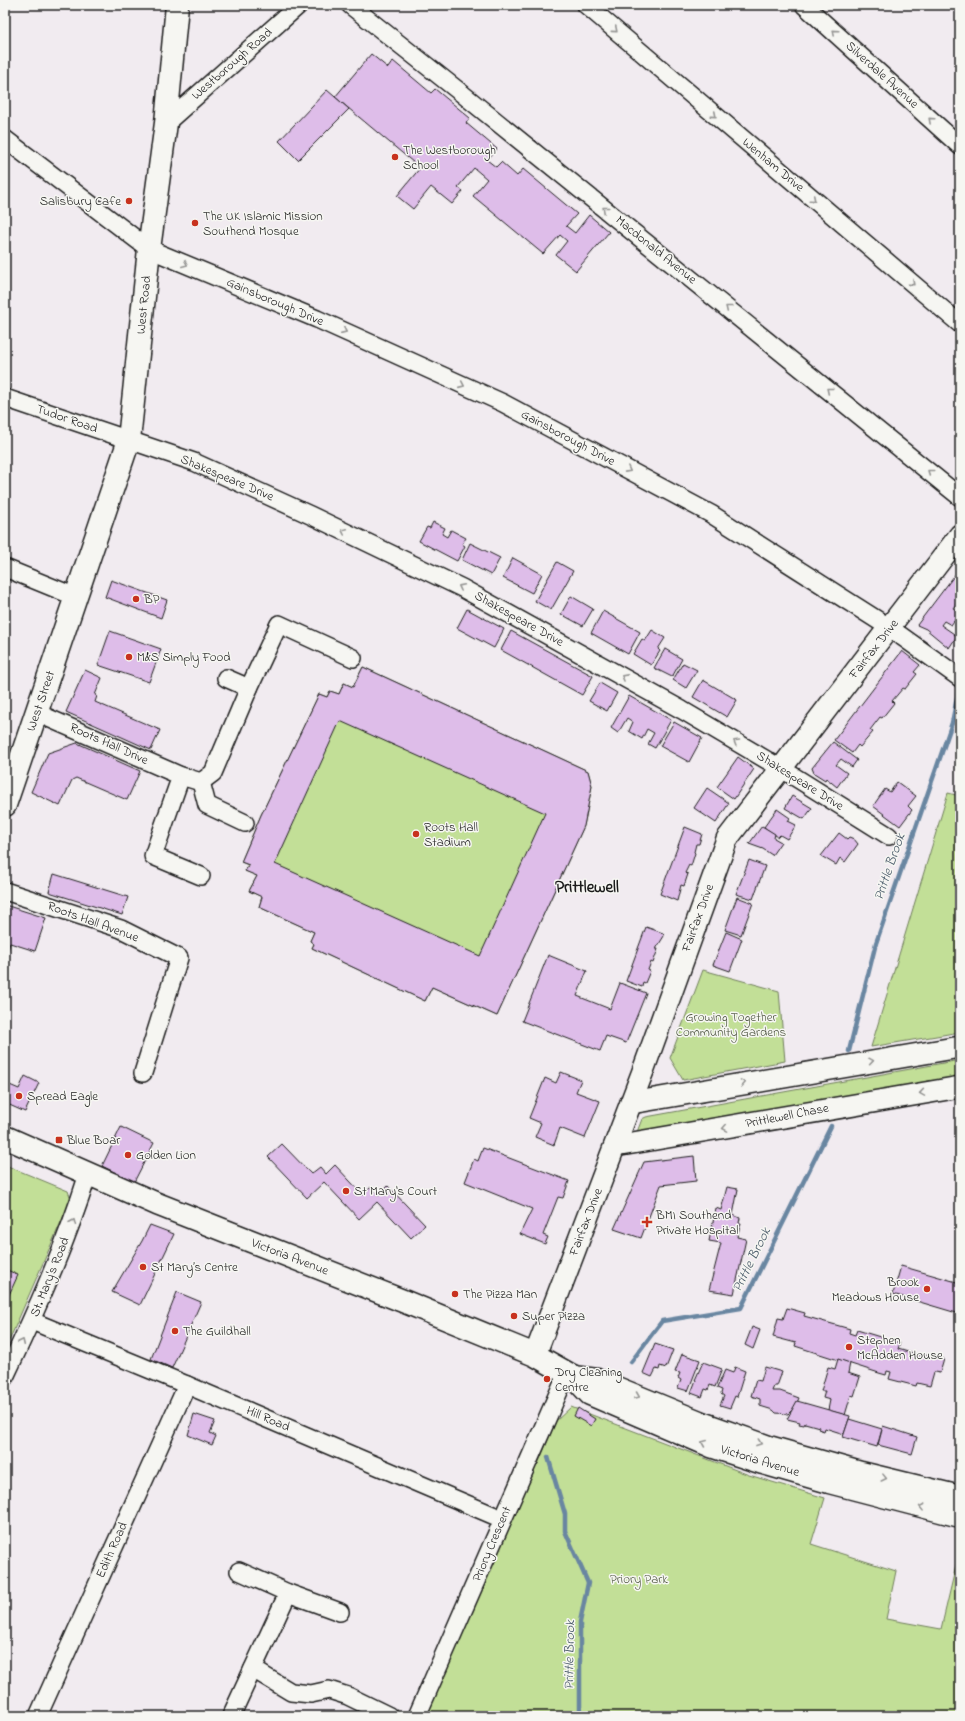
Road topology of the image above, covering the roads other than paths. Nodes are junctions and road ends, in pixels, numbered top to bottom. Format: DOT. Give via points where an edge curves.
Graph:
graph roads {
  1 [pos="177,5"];
  2 [pos="299,5"];
  3 [pos="350,5"];
  4 [pos="586,5"];
  5 [pos="804,5"];
  6 [pos="166,122"];
  7 [pos="5,139"];
  8 [pos="960,146"];
  9 [pos="150,249"];
  10 [pos="960,324"];
  11 [pos="5,398"];
  12 [pos="129,440"];
  13 [pos="960,497"];
  14 [pos="960,535"];
  15 [pos="5,568"];
  16 [pos="76,597"];
  17 [pos="890,628"];
  18 [pos="353,658"];
  19 [pos="226,678"];
  20 [pos="960,678"];
  21 [pos="249,688"];
  22 [pos="37,713"];
  23 [pos="782,769"];
  24 [pos="181,776"];
  25 [pos="202,782"];
  26 [pos="5,805"];
  27 [pos="245,823"];
  28 [pos="889,836"];
  29 [pos="201,876"];
  30 [pos="5,891"];
  31 [pos="960,1047"];
  32 [pos="644,1071"];
  33 [pos="143,1073"];
  34 [pos="960,1087"];
  35 [pos="664,1097"];
  36 [pos="631,1103"];
  37 [pos="5,1137"];
  38 [pos="615,1146"];
  39 [pos="88,1174"];
  40 [pos="32,1321"];
  41 [pos="535,1355"];
  42 [pos="570,1375"];
  43 [pos="5,1377"];
  44 [pos="187,1385"];
  45 [pos="960,1497"];
  46 [pos="960,1516"];
  47 [pos="502,1519"];
  48 [pos="239,1571"];
  49 [pos="288,1593"];
  50 [pos="340,1612"];
  51 [pos="253,1670"];
  52 [pos="38,1716"];
  53 [pos="231,1716"];
  54 [pos="389,1716"];
  55 [pos="417,1716"];
  1 -- 6 [label="main road, West Road"];
  2 -- 6 [label="street, Westborough Road"];
  13 -- 3 [label="street, Macdonald Avenue, one-way"];
  4 -- 10 [label="street, Wenham Drive, one-way"];
  8 -- 5 [label="street, Silverdale Avenue, one-way"];
  6 -- 9 [label="main road, West Road"];
  7 -- 9 [label="street, Gainsborough Drive"];
  9 -- 12 [label="main road, West Road"];
  9 -- 17 [label="street, Gainsborough Drive, one-way" via="317,319 503,403 711,514"];
  11 -- 12 [label="street, Tudor Road"];
  12 -- 16 [label="main road, West Road"];
  23 -- 12 [label="street, Shakespeare Drive, one-way" via="682,710 462,588 194,462"];
  14 -- 17 [label="street, Fairfax Drive"];
  15 -- 16 [label="street"];
  16 -- 22 [label="main road, West Street"];
  17 -- 20 [label="street, Gainsborough Drive"];
  17 -- 23 [label="street, Fairfax Drive"];
  18 -- 21 [label="street" via="279,624"];
  19 -- 21 [label="street"];
  21 -- 25 [label="street" via="213,774"];
  22 -- 24 [label="street, Roots Hall Drive"];
  22 -- 26 [label="main road, West Street"];
  23 -- 28 [label="street, Shakespeare Drive"];
  23 -- 32 [label="street, Fairfax Drive" via="727,839"];
  24 -- 25 [label="street, Roots Hall Drive"];
  24 -- 29 [label="street" via="153,856"];
  25 -- 27 [label="street" via="207,805"];
  30 -- 33 [label="street, Roots Hall Avenue" via="121,929 179,958"];
  35 -- 31 [label="street, one-way"];
  32 -- 35 [label="street" via="653,1090"];
  32 -- 36 [label="street, Fairfax Drive"];
  34 -- 38 [label="street, Prittlewell Chase, one-way"];
  35 -- 36 [label="street"];
  36 -- 38 [label="street, Fairfax Drive"];
  37 -- 39 [label="main road, Victoria Avenue"];
  38 -- 41 [label="street, Fairfax Drive"];
  40 -- 39 [label="street, St. Mary's Road, one-way" via="76,1215"];
  39 -- 41 [label="main road, Victoria Avenue"];
  43 -- 40 [label="street, St. Mary's Road, one-way"];
  40 -- 44 [label="street, Hill Road"];
  41 -- 42 [label="main road, Victoria Avenue"];
  42 -- 45 [label="main road, Victoria Avenue, one-way" via="597,1380 769,1447"];
  46 -- 42 [label="main road, Victoria Avenue, one-way" via="822,1480 711,1446 590,1394"];
  42 -- 47 [label="street, Priory Crescent"];
  44 -- 47 [label="street, Hill Road"];
  44 -- 52 [label="street, Edith Road"];
  47 -- 55 [label="street, Priory Crescent"];
  48 -- 49 [label="street"];
  49 -- 50 [label="street"];
  49 -- 51 [label="street"];
  51 -- 53 [label="street"];
  51 -- 54 [label="street" via="291,1692 311,1694 329,1690 348,1696"];
}
